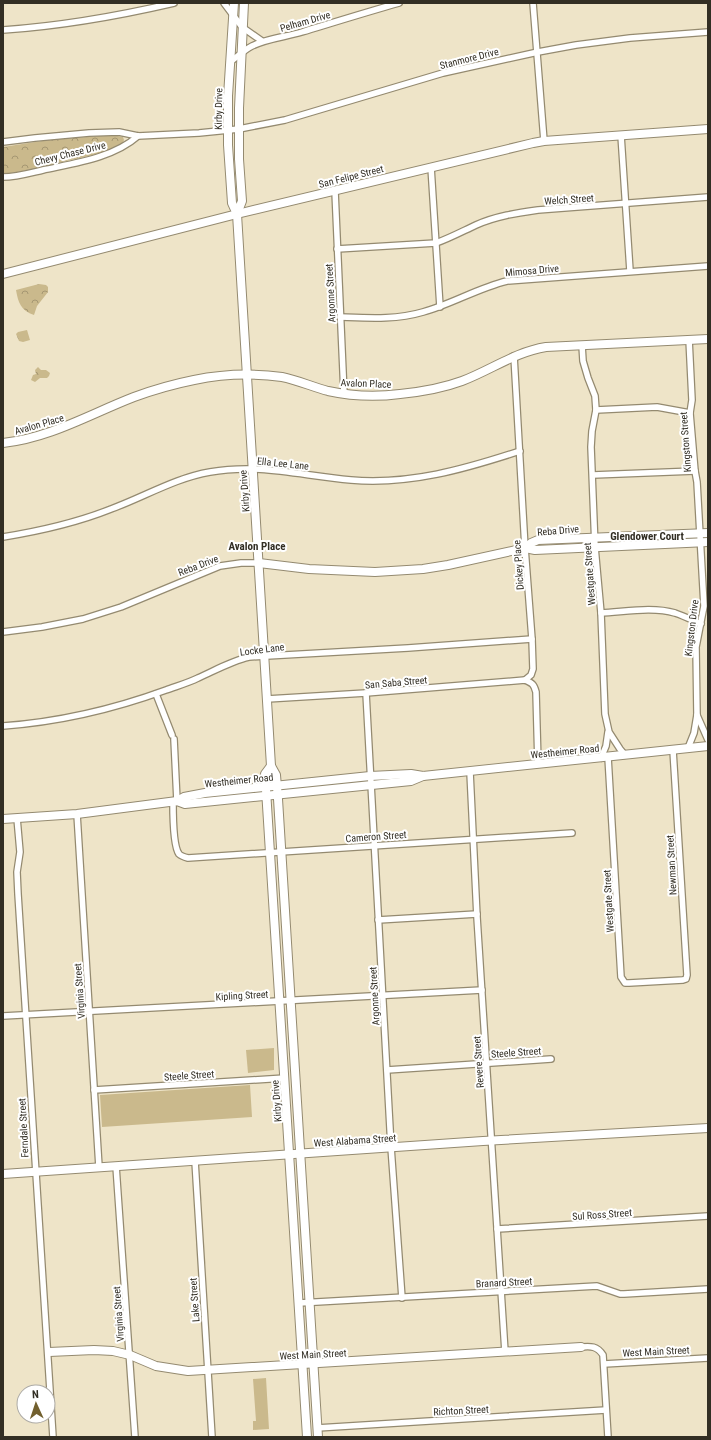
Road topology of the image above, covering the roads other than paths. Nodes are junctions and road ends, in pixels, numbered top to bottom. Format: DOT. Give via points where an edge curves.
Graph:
graph roads {
  1 [pos="174,3"];
  2 [pos="224,3"];
  3 [pos="234,3"];
  4 [pos="244,3"];
  5 [pos="399,3"];
  6 [pos="533,3"];
  7 [pos="233,15"];
  8 [pos="242,27"];
  9 [pos="3,30"];
  10 [pos="708,32"];
  11 [pos="262,41"];
  12 [pos="538,52"];
  13 [pos="241,55"];
  14 [pos="230,62"];
  15 [pos="239,129"];
  16 [pos="708,129"];
  17 [pos="228,130"];
  18 [pos="138,136"];
  19 [pos="621,136"];
  20 [pos="544,141"];
  21 [pos="3,142"];
  22 [pos="431,167"];
  23 [pos="3,177"];
  24 [pos="334,190"];
  25 [pos="708,197"];
  26 [pos="625,204"];
  27 [pos="237,214"];
  28 [pos="436,243"];
  29 [pos="337,249"];
  30 [pos="708,266"];
  31 [pos="630,271"];
  32 [pos="3,274"];
  33 [pos="440,307"];
  34 [pos="340,317"];
  35 [pos="689,339"];
  36 [pos="708,339"];
  37 [pos="582,345"];
  38 [pos="514,356"];
  39 [pos="247,374"];
  40 [pos="344,394"];
  41 [pos="596,410"];
  42 [pos="690,414"];
  43 [pos="3,443"];
  44 [pos="520,451"];
  45 [pos="253,468"];
  46 [pos="695,471"];
  47 [pos="593,475"];
  48 [pos="704,533"];
  49 [pos="3,537"];
  50 [pos="595,537"];
  51 [pos="705,542"];
  52 [pos="595,547"];
  53 [pos="525,548"];
  54 [pos="259,562"];
  55 [pos="601,613"];
  56 [pos="701,624"];
  57 [pos="3,632"];
  58 [pos="532,639"];
  59 [pos="264,656"];
  60 [pos="525,680"];
  61 [pos="366,693"];
  62 [pos="156,694"];
  63 [pos="267,699"];
  64 [pos="697,715"];
  65 [pos="3,726"];
  66 [pos="608,732"];
  67 [pos="708,740"];
  68 [pos="708,746"];
  69 [pos="688,748"];
  70 [pos="672,750"];
  71 [pos="625,755"];
  72 [pos="605,757"];
  73 [pos="538,764"];
  74 [pos="271,766"];
  75 [pos="470,772"];
  76 [pos="370,776"];
  77 [pos="423,776"];
  78 [pos="370,785"];
  79 [pos="266,786"];
  80 [pos="277,786"];
  81 [pos="278,795"];
  82 [pos="266,796"];
  83 [pos="175,802"];
  84 [pos="77,814"];
  85 [pos="17,818"];
  86 [pos="3,819"];
  87 [pos="572,833"];
  88 [pos="473,839"];
  89 [pos="374,845"];
  90 [pos="281,851"];
  91 [pos="270,852"];
  92 [pos="477,914"];
  93 [pos="378,920"];
  94 [pos="686,978"];
  95 [pos="482,990"];
  96 [pos="383,996"];
  97 [pos="290,1001"];
  98 [pos="280,1002"];
  99 [pos="90,1011"];
  100 [pos="26,1015"];
  101 [pos="3,1016"];
  102 [pos="550,1059"];
  103 [pos="487,1063"];
  104 [pos="387,1070"];
  105 [pos="285,1078"];
  106 [pos="94,1090"];
  107 [pos="296,1092"];
  108 [pos="708,1128"];
  109 [pos="492,1140"];
  110 [pos="391,1147"];
  111 [pos="290,1154"];
  112 [pos="300,1154"];
  113 [pos="195,1161"];
  114 [pos="116,1166"];
  115 [pos="99,1167"];
  116 [pos="35,1172"];
  117 [pos="3,1174"];
  118 [pos="708,1216"];
  119 [pos="497,1230"];
  120 [pos="305,1241"];
  121 [pos="295,1242"];
  122 [pos="708,1289"];
  123 [pos="501,1291"];
  124 [pos="402,1298"];
  125 [pos="309,1303"];
  126 [pos="299,1304"];
  127 [pos="581,1347"];
  128 [pos="48,1352"];
  129 [pos="505,1352"];
  130 [pos="130,1355"];
  131 [pos="708,1358"];
  132 [pos="313,1363"];
  133 [pos="303,1364"];
  134 [pos="604,1364"];
  135 [pos="207,1370"];
  136 [pos="606,1410"];
  137 [pos="317,1428"];
  138 [pos="53,1437"];
  139 [pos="134,1437"];
  140 [pos="212,1437"];
  141 [pos="307,1437"];
  142 [pos="318,1437"];
  143 [pos="608,1437"];
  1 -- 9 [label="street" via="127,14"];
  2 -- 7 [label="street"];
  3 -- 7 [label="main road, Kirby Drive"];
  4 -- 8 [label="main road, Kirby Drive"];
  5 -- 11 [label="street, Pelham Drive"];
  6 -- 12 [label="street"];
  7 -- 8 [label="street"];
  7 -- 14 [label="main road, Kirby Drive"];
  8 -- 11 [label="street"];
  8 -- 13 [label="main road, Kirby Drive"];
  10 -- 12 [label="street, Stanmore Drive" via="630,38"];
  11 -- 13 [label="street, Pelham Drive"];
  12 -- 15 [label="street, Stanmore Drive" via="443,74 285,120"];
  12 -- 20 [label="street"];
  13 -- 14 [label="street, Pelham Drive"];
  13 -- 15 [label="main road, Kirby Drive"];
  14 -- 17 [label="main road, Kirby Drive"];
  15 -- 17 [label="street, Stanmore Drive"];
  15 -- 27 [label="main road, Kirby Drive" via="242,201"];
  16 -- 19 [label="main road, San Felipe Street"];
  17 -- 18 [label="street, Chevy Chase Drive"];
  17 -- 27 [label="main road, Kirby Drive" via="232,203"];
  18 -- 21 [label="street, Chevy Chase Drive" via="119,132 89,133"];
  18 -- 23 [label="street, Chevy Chase Drive" via="118,150 99,157"];
  19 -- 20 [label="main road, San Felipe Street"];
  19 -- 26 [label="street"];
  20 -- 22 [label="main road, San Felipe Street"];
  22 -- 24 [label="main road, San Felipe Street"];
  22 -- 28 [label="street"];
  24 -- 27 [label="main road, San Felipe Street"];
  24 -- 29 [label="street, Argonne Street"];
  25 -- 26 [label="street, Welch Street"];
  26 -- 28 [label="street, Welch Street" via="514,213 476,225"];
  26 -- 31 [label="street"];
  27 -- 32 [label="main road, San Felipe Street"];
  27 -- 39 [label="main road, Kirby Drive"];
  28 -- 29 [label="street, Welch Street"];
  28 -- 33 [label="street"];
  29 -- 34 [label="street, Argonne Street"];
  30 -- 31 [label="street, Mimosa Drive"];
  31 -- 33 [label="street, Mimosa Drive" via="507,281 491,285"];
  33 -- 34 [label="street, Mimosa Drive" via="399,318"];
  34 -- 40 [label="street, Argonne Street"];
  35 -- 36 [label="main road, Avalon Place"];
  35 -- 37 [label="main road, Avalon Place"];
  35 -- 42 [label="street, Kingston Street" via="692,400"];
  37 -- 38 [label="main road, Avalon Place" via="546,346"];
  37 -- 41 [label="street, Westgate Street" via="583,361 595,396"];
  38 -- 40 [label="main road, Avalon Place" via="461,381 430,389 377,396"];
  38 -- 44 [label="street, Dickey Place"];
  39 -- 40 [label="main road, Avalon Place" via="283,378"];
  39 -- 43 [label="main road, Avalon Place" via="196,379 175,384 132,398 56,430"];
  39 -- 45 [label="main road, Kirby Drive"];
  41 -- 42 [label="street" via="657,407"];
  41 -- 47 [label="street, Westgate Street" via="591,447"];
  42 -- 46 [label="street, Kingston Street"];
  44 -- 45 [label="street, Ella Lee Lane" via="471,467 405,480 352,480"];
  44 -- 53 [label="street, Dickey Place"];
  45 -- 49 [label="street, Ella Lee Lane" via="210,472 190,477 88,518 50,529"];
  45 -- 54 [label="main road, Kirby Drive"];
  46 -- 47 [label="street"];
  46 -- 48 [label="street, Kingston Street"];
  47 -- 50 [label="street, Westgate Street"];
  48 -- 50 [label="main road, Reba Drive"];
  48 -- 51 [label="street, Kingston Street"];
  50 -- 52 [label="street, Westgate Street"];
  50 -- 53 [label="main road, Reba Drive" via="538,540"];
  51 -- 52 [label="main road, Reba Drive"];
  51 -- 56 [label="street, Kingston Drive" via="704,606"];
  52 -- 53 [label="main road, Reba Drive" via="535,550"];
  52 -- 55 [label="street, Westgate Street"];
  53 -- 54 [label="main road, Reba Drive" via="448,565 375,572 309,570"];
  53 -- 58 [label="street, Dickey Place"];
  54 -- 57 [label="street, Reba Drive" via="220,566 121,607 83,619"];
  54 -- 59 [label="main road, Kirby Drive"];
  55 -- 56 [label="street" via="665,611"];
  55 -- 66 [label="street, Westgate Street"];
  56 -- 64 [label="street, Kingston Drive" via="696,647"];
  58 -- 59 [label="street, Locke Lane"];
  58 -- 60 [label="street, Dickey Place" via="533,669"];
  59 -- 62 [label="street, Locke Lane" via="240,659"];
  59 -- 63 [label="main road, Kirby Drive"];
  60 -- 61 [label="street, San Saba Street"];
  60 -- 73 [label="street" via="535,686 536,692"];
  61 -- 63 [label="street, San Saba Street"];
  61 -- 76 [label="street, Argonne Street"];
  62 -- 65 [label="street, Locke Lane" via="82,714"];
  62 -- 83 [label="street" via="173,737"];
  63 -- 74 [label="main road, Kirby Drive"];
  64 -- 67 [label="street, Kingston Drive"];
  64 -- 69 [label="street, Kingston Drive"];
  66 -- 71 [label="street, Westgate Street"];
  66 -- 72 [label="street, Westgate Street"];
  68 -- 69 [label="main road, Westheimer Road"];
  69 -- 70 [label="main road, Westheimer Road"];
  70 -- 71 [label="main road, Westheimer Road"];
  70 -- 94 [label="street, Newman Street"];
  71 -- 72 [label="main road, Westheimer Road"];
  72 -- 73 [label="main road, Westheimer Road"];
  72 -- 94 [label="street, Westgate Street" via="621,977 625,983"];
  73 -- 75 [label="main road, Westheimer Road"];
  74 -- 79 [label="main road, Kirby Drive" via="265,774"];
  74 -- 80 [label="main road, Kirby Drive" via="276,775"];
  75 -- 77 [label="main road, Westheimer Road"];
  75 -- 88 [label="street, Revere Street"];
  76 -- 77 [label="main road, Westheimer Road"];
  76 -- 78 [label="street, Argonne Street"];
  76 -- 80 [label="main road, Westheimer Road"];
  77 -- 78 [label="main road, Westheimer Road" via="411,781"];
  78 -- 81 [label="main road, Westheimer Road"];
  78 -- 89 [label="street, Argonne Street"];
  79 -- 80 [label="main road, Westheimer Road"];
  79 -- 82 [label="main road, Kirby Drive"];
  79 -- 83 [label="main road, Westheimer Road" via="184,796"];
  80 -- 81 [label="main road, Kirby Drive"];
  81 -- 82 [label="main road, Westheimer Road"];
  81 -- 90 [label="main road, Kirby Drive"];
  82 -- 83 [label="main road, Westheimer Road" via="185,804"];
  82 -- 91 [label="main road, Kirby Drive"];
  83 -- 84 [label="main road, Westheimer Road"];
  83 -- 91 [label="street, Cameron Street" via="176,842 178,853 182,856 188,858"];
  84 -- 85 [label="main road, Westheimer Road"];
  84 -- 99 [label="street, Virginia Street"];
  85 -- 86 [label="main road, Westheimer Road"];
  85 -- 100 [label="street, Ferndale Street" via="20,852 17,872 18,894"];
  87 -- 88 [label="street, Cameron Street"];
  88 -- 89 [label="street, Cameron Street"];
  88 -- 92 [label="street, Revere Street"];
  89 -- 90 [label="street, Cameron Street"];
  89 -- 93 [label="street, Argonne Street"];
  90 -- 91 [label="street, Cameron Street"];
  90 -- 97 [label="main road, Kirby Drive"];
  91 -- 98 [label="main road, Kirby Drive"];
  92 -- 93 [label="street"];
  92 -- 95 [label="street, Revere Street"];
  93 -- 96 [label="street, Argonne Street"];
  95 -- 96 [label="street, Kipling Street"];
  95 -- 103 [label="street, Revere Street"];
  96 -- 97 [label="street, Kipling Street"];
  96 -- 104 [label="street, Argonne Street"];
  97 -- 98 [label="street, Kipling Street"];
  97 -- 107 [label="main road, Kirby Drive"];
  98 -- 99 [label="street, Kipling Street"];
  98 -- 105 [label="main road, Kirby Drive"];
  99 -- 100 [label="street, Kipling Street"];
  99 -- 106 [label="street, Virginia Street"];
  100 -- 101 [label="street, Kipling Street"];
  100 -- 116 [label="street, Ferndale Street"];
  102 -- 103 [label="street, Steele Street"];
  103 -- 104 [label="street, Steele Street"];
  103 -- 109 [label="street, Revere Street"];
  104 -- 110 [label="street, Argonne Street"];
  105 -- 106 [label="street, Steele Street"];
  105 -- 107 [label="main road"];
  105 -- 111 [label="main road, Kirby Drive"];
  106 -- 115 [label="street, Virginia Street"];
  107 -- 112 [label="main road, Kirby Drive"];
  108 -- 109 [label="main road, West Alabama Street"];
  109 -- 110 [label="main road, West Alabama Street"];
  109 -- 119 [label="street, Revere Street"];
  110 -- 112 [label="main road, West Alabama Street"];
  110 -- 124 [label="street, Argonne Street"];
  111 -- 112 [label="main road, West Alabama Street"];
  111 -- 113 [label="main road, West Alabama Street"];
  111 -- 121 [label="main road, Kirby Drive"];
  112 -- 120 [label="main road, Kirby Drive"];
  113 -- 114 [label="main road, West Alabama Street"];
  113 -- 135 [label="street, Lake Street"];
  114 -- 115 [label="main road, West Alabama Street"];
  114 -- 130 [label="street, Virginia Street"];
  115 -- 116 [label="main road, West Alabama Street"];
  116 -- 117 [label="main road, West Alabama Street"];
  116 -- 128 [label="street, Ferndale Street"];
  118 -- 119 [label="street, Sul Ross Street"];
  119 -- 123 [label="street, Revere Street"];
  120 -- 121 [label="main road"];
  120 -- 125 [label="main road, Kirby Drive"];
  121 -- 126 [label="main road, Kirby Drive"];
  122 -- 123 [label="street, Branard Street" via="624,1294 601,1286"];
  123 -- 124 [label="street, Branard Street"];
  123 -- 129 [label="street, Revere Street"];
  124 -- 125 [label="street, Branard Street"];
  125 -- 126 [label="street, Branard Street"];
  125 -- 132 [label="main road, Kirby Drive"];
  126 -- 133 [label="main road, Kirby Drive"];
  127 -- 129 [label="main road, West Main Street"];
  127 -- 134 [label="street" via="599,1349"];
  128 -- 130 [label="main road, West Main Street" via="94,1350"];
  128 -- 138 [label="street, Ferndale Street"];
  129 -- 132 [label="main road, West Main Street"];
  130 -- 135 [label="main road, West Main Street" via="156,1366 188,1371"];
  130 -- 139 [label="street, Virginia Street"];
  131 -- 134 [label="street, West Main Street"];
  132 -- 133 [label="main road, West Main Street"];
  132 -- 137 [label="main road, Kirby Drive"];
  133 -- 135 [label="main road, West Main Street"];
  133 -- 141 [label="main road, Kirby Drive"];
  134 -- 136 [label="street"];
  135 -- 140 [label="street, Lake Street"];
  136 -- 137 [label="street, Richton Street"];
  136 -- 143 [label="street"];
  137 -- 142 [label="main road, Kirby Drive"];
}
